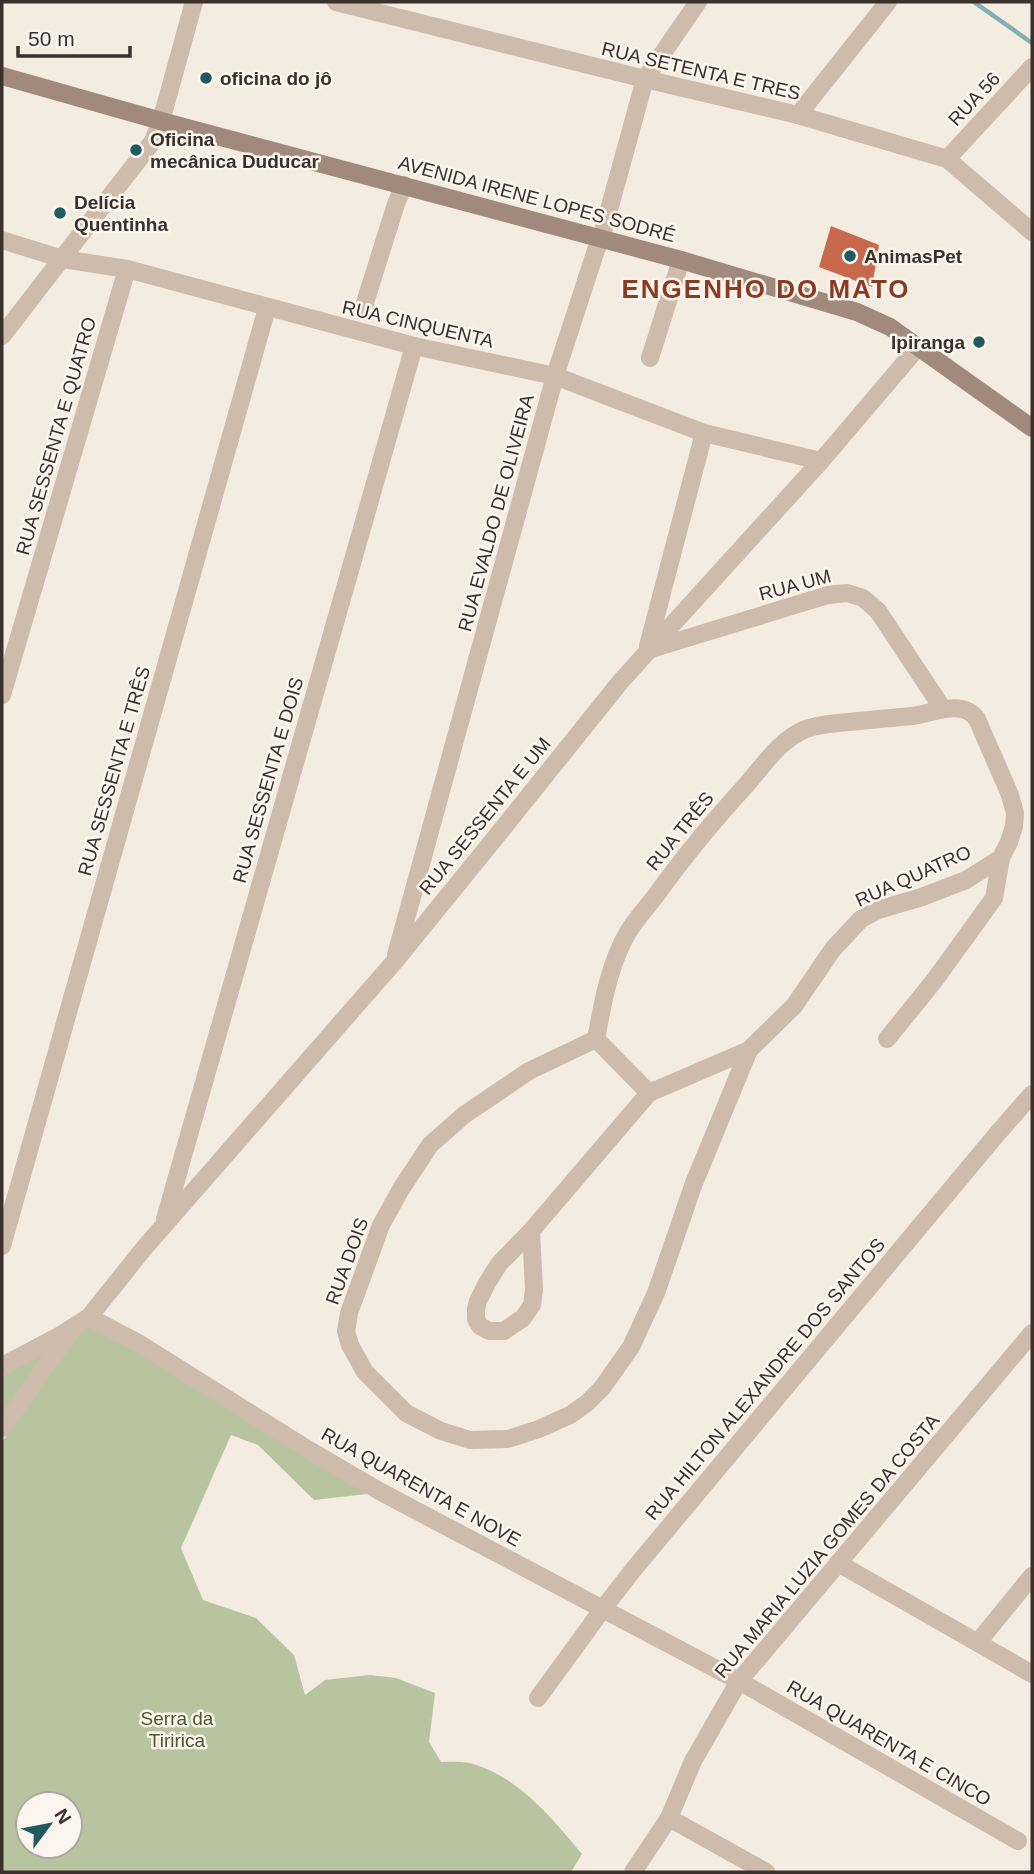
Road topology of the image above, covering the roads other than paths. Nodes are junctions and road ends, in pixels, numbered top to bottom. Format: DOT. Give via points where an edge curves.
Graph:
graph roads {
  1 [pos="194,2"];
  2 [pos="336,2"];
  3 [pos="698,2"];
  4 [pos="888,2"];
  5 [pos="1032,67"];
  6 [pos="2,76"];
  7 [pos="645,79"];
  8 [pos="798,115"];
  9 [pos="161,121"];
  10 [pos="947,159"];
  11 [pos="404,185"];
  12 [pos="1032,232"];
  13 [pos="601,239"];
  14 [pos="2,240"];
  15 [pos="63,259"];
  16 [pos="681,260"];
  17 [pos="127,269"];
  18 [pos="267,308"];
  19 [pos="363,309"];
  20 [pos="2,336"];
  21 [pos="414,346"];
  22 [pos="919,346"];
  23 [pos="650,358"];
  24 [pos="555,376"];
  25 [pos="1032,428"];
  26 [pos="704,433"];
  27 [pos="821,460"];
  28 [pos="647,651"];
  29 [pos="2,695"];
  30 [pos="943,709"];
  31 [pos="1001,858"];
  32 [pos="395,961"];
  33 [pos="596,1039"];
  34 [pos="887,1039"];
  35 [pos="749,1050"];
  36 [pos="649,1093"];
  37 [pos="1032,1094"];
  38 [pos="9,1186"];
  39 [pos="163,1226"];
  40 [pos="531,1231"];
  41 [pos="2,1246"];
  42 [pos="82,1322"];
  43 [pos="1032,1333"];
  44 [pos="2,1366"];
  45 [pos="2,1428"];
  46 [pos="838,1563"];
  47 [pos="1032,1576"];
  48 [pos="601,1610"];
  49 [pos="978,1642"];
  50 [pos="1032,1674"];
  51 [pos="739,1681"];
  52 [pos="538,1698"];
  53 [pos="670,1818"];
  54 [pos="1018,1841"];
  55 [pos="633,1872"];
  56 [pos="766,1872"];
  1 -- 9 [label="street"];
  2 -- 7 [label="street, RUA SETENTA E TRES"];
  3 -- 7 [label="street, RUA EVALDO DE OLIVEIRA"];
  4 -- 8 [label="street"];
  5 -- 10 [label="street, RUA 56"];
  6 -- 9 [label="main road, AVENIDA IRENE LOPES SODRÉ"];
  7 -- 8 [label="street, RUA SETENTA E TRES"];
  7 -- 13 [label="street, RUA EVALDO DE OLIVEIRA"];
  8 -- 10 [label="street, RUA SETENTA E TRES"];
  9 -- 11 [label="main road, AVENIDA IRENE LOPES SODRÉ"];
  9 -- 15 [label="street" via="153,142"];
  10 -- 12 [label="street, RUA SETENTA E TRES"];
  11 -- 13 [label="main road, AVENIDA IRENE LOPES SODRÉ"];
  11 -- 19 [label="street"];
  13 -- 16 [label="main road, AVENIDA IRENE LOPES SODRÉ"];
  13 -- 24 [label="street, RUA EVALDO DE OLIVEIRA"];
  14 -- 15 [label="street, RUA CINQUENTA"];
  15 -- 17 [label="street, RUA CINQUENTA"];
  15 -- 20 [label="street"];
  16 -- 22 [label="main road, AVENIDA IRENE LOPES SODRÉ" via="857,312"];
  16 -- 23 [label="street"];
  17 -- 18 [label="street, RUA CINQUENTA"];
  17 -- 29 [label="street, RUA SESSENTA E QUATRO"];
  18 -- 21 [label="street, RUA CINQUENTA"];
  18 -- 38 [label="street, RUA SESSENTA E TRÊS"];
  21 -- 24 [label="street, RUA CINQUENTA"];
  21 -- 39 [label="street, RUA SESSENTA E DOIS"];
  22 -- 25 [label="main road, AVENIDA IRENE LOPES SODRÉ"];
  22 -- 27 [label="street, RUA SESSENTA E UM"];
  24 -- 26 [label="street, RUA CINQUENTA"];
  24 -- 32 [label="street, RUA EVALDO DE OLIVEIRA"];
  26 -- 27 [label="street, RUA CINQUENTA"];
  26 -- 28 [label="street"];
  27 -- 28 [label="street, RUA SESSENTA E UM"];
  28 -- 30 [label="street, RUA UM" via="847,593 863,598 878,611"];
  28 -- 32 [label="street, RUA SESSENTA E UM"];
  30 -- 31 [label="street, RUA QUATRO" via="973,713 1010,795 1014,826"];
  30 -- 33 [label="street, RUA TRÊS" via="808,728 776,750 678,864 629,932 612,967"];
  31 -- 34 [label="street" via="994,898"];
  31 -- 35 [label="street, RUA QUATRO" via="966,880 861,919 832,949 794,1006"];
  32 -- 39 [label="street, RUA SESSENTA E UM"];
  33 -- 35 [label="street, RUA DOIS" via="528,1071 464,1115 430,1145 381,1225 349,1313 346,1331 350,1345 365,1372 407,1413 441,1431 470,1440 508,1439 570,1415 602,1388 631,1347 656,1293 694,1183"];
  33 -- 36 [label="street"];
  35 -- 36 [label="street, RUA QUATRO"];
  36 -- 40 [label="street, RUA QUATRO"];
  37 -- 48 [label="street, RUA HILTON ALEXANDRE DOS SANTOS"];
  38 -- 41 [label="street, RUA SESSENTA E TRÊS"];
  39 -- 42 [label="street, RUA SESSENTA E UM"];
  40 -- 40 [label="street, RUA QUATRO" via="532,1305 504,1331 489,1331 476,1319 478,1301 499,1264"];
  42 -- 44 [label="street"];
  42 -- 45 [label="street, RUA SESSENTA E UM"];
  42 -- 48 [label="street, RUA QUARENTA E NOVE" via="140,1344 381,1492"];
  43 -- 46 [label="street, RUA MARIA LUZIA GOMES DA COSTA"];
  46 -- 49 [label="street"];
  46 -- 51 [label="street, RUA MARIA LUZIA GOMES DA COSTA"];
  47 -- 49 [label="street"];
  48 -- 51 [label="street, RUA QUARENTA E NOVE"];
  48 -- 52 [label="street, RUA HILTON ALEXANDRE DOS SANTOS"];
  49 -- 50 [label="street"];
  51 -- 53 [label="street, RUA MARIA LUZIA GOMES DA COSTA" via="693,1761"];
  51 -- 54 [label="street, RUA QUARENTA E CINCO"];
  53 -- 55 [label="street, RUA MARIA LUZIA GOMES DA COSTA"];
  53 -- 56 [label="street"];
}
